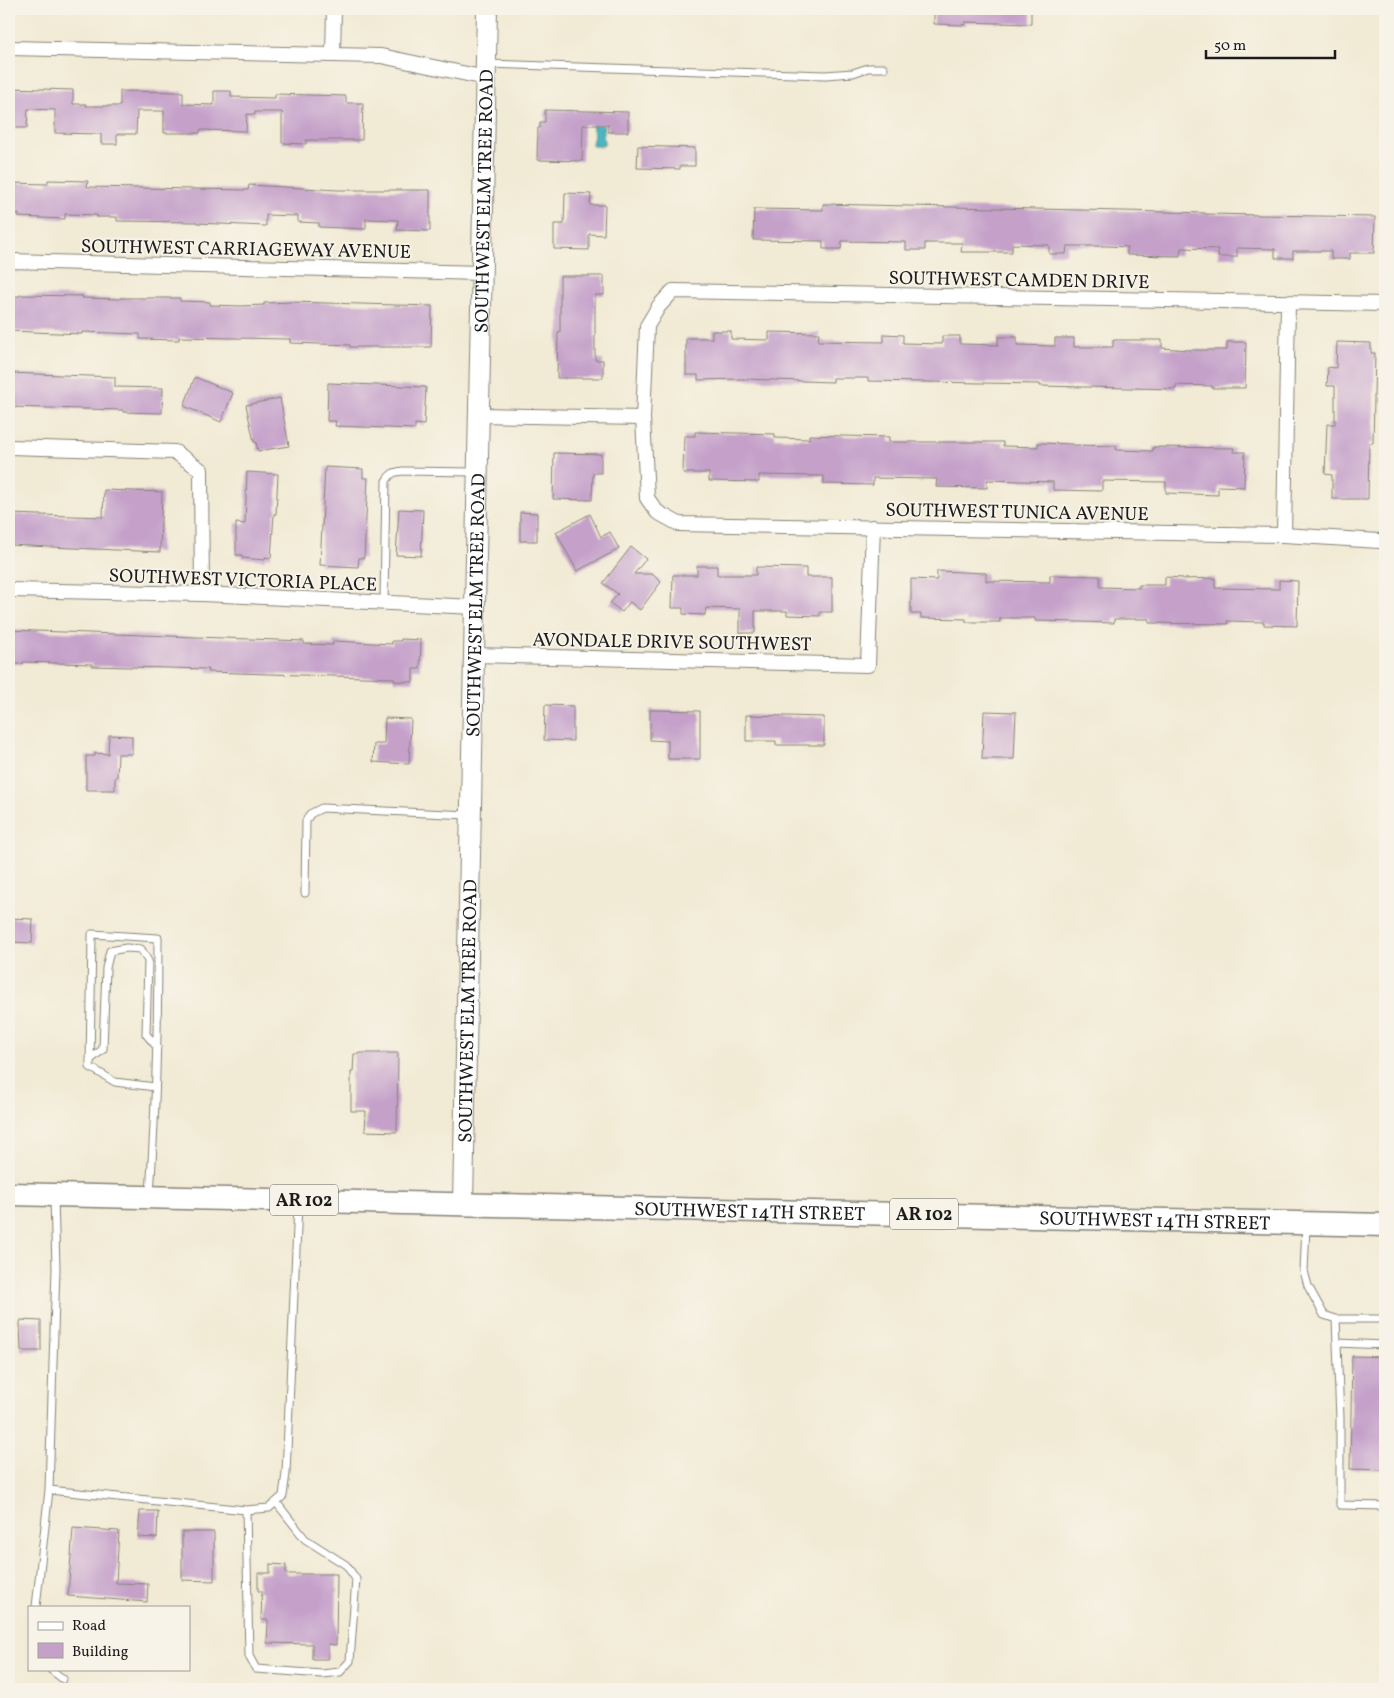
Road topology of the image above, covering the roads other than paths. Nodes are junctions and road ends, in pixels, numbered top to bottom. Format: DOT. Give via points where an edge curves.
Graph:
graph roads {
  1 [pos="334,9"];
  2 [pos="487,9"];
  3 [pos="9,48"];
  4 [pos="333,55"];
  5 [pos="884,68"];
  6 [pos="486,71"];
  7 [pos="9,261"];
  8 [pos="482,273"];
  9 [pos="1288,303"];
  10 [pos="1385,304"];
  11 [pos="479,415"];
  12 [pos="643,418"];
  13 [pos="9,446"];
  14 [pos="478,472"];
  15 [pos="873,528"];
  16 [pos="1284,535"];
  17 [pos="1379,541"];
  18 [pos="9,590"];
  19 [pos="202,594"];
  20 [pos="384,602"];
  21 [pos="475,607"];
  22 [pos="474,655"];
  23 [pos="471,815"];
  24 [pos="305,893"];
  25 [pos="157,1047"];
  26 [pos="90,1060"];
  27 [pos="155,1087"];
  28 [pos="9,1194"];
  29 [pos="54,1195"];
  30 [pos="147,1198"];
  31 [pos="298,1200"];
  32 [pos="464,1203"];
  33 [pos="1306,1224"];
  34 [pos="1385,1225"];
  35 [pos="1336,1319"];
  36 [pos="1385,1319"];
  37 [pos="1337,1343"];
  38 [pos="1385,1345"];
  39 [pos="49,1490"];
  40 [pos="276,1502"];
  41 [pos="1385,1506"];
  42 [pos="246,1510"];
  43 [pos="36,1606"];
  44 [pos="51,1670"];
  45 [pos="63,1680"];
  1 -- 4 [label="street"];
  2 -- 6 [label="street, SOUTHWEST ELM TREE ROAD"];
  3 -- 4 [label="street"];
  4 -- 6 [label="street" via="381,56"];
  5 -- 6 [label="lane" via="825,75"];
  6 -- 8 [label="street, SOUTHWEST ELM TREE ROAD"];
  7 -- 8 [label="street, SOUTHWEST CARRIAGEWAY AVENUE"];
  8 -- 11 [label="street, SOUTHWEST ELM TREE ROAD"];
  9 -- 10 [label="street, SOUTHWEST CAMDEN DRIVE"];
  9 -- 12 [label="street, SOUTHWEST CAMDEN DRIVE" via="673,291 647,326"];
  9 -- 16 [label="street"];
  11 -- 12 [label="street"];
  11 -- 14 [label="street, SOUTHWEST ELM TREE ROAD"];
  12 -- 15 [label="street, SOUTHWEST TUNICA AVENUE" via="647,498 657,512 679,524"];
  13 -- 19 [label="street" via="175,452 201,470"];
  14 -- 20 [label="lane" via="404,471 390,474 386,481"];
  14 -- 21 [label="street, SOUTHWEST ELM TREE ROAD"];
  15 -- 16 [label="street, SOUTHWEST TUNICA AVENUE"];
  15 -- 22 [label="street, AVONDALE DRIVE SOUTHWEST" via="868,665"];
  16 -- 17 [label="street, SOUTHWEST TUNICA AVENUE"];
  18 -- 19 [label="street, SOUTHWEST VICTORIA PLACE"];
  19 -- 20 [label="street, SOUTHWEST VICTORIA PLACE"];
  20 -- 21 [label="street, SOUTHWEST VICTORIA PLACE"];
  21 -- 22 [label="street, SOUTHWEST ELM TREE ROAD"];
  22 -- 23 [label="street, SOUTHWEST ELM TREE ROAD"];
  23 -- 24 [label="lane" via="322,808 310,814 306,821"];
  23 -- 32 [label="street, SOUTHWEST ELM TREE ROAD"];
  25 -- 26 [label="lane" via="146,1034 148,961 141,949 110,951 106,968 103,1049"];
  25 -- 26 [label="lane" via="158,938 92,934"];
  25 -- 27 [label="lane"];
  26 -- 27 [label="lane" via="90,1067 115,1082"];
  27 -- 30 [label="lane"];
  28 -- 29 [label="main road, AR 102"];
  29 -- 30 [label="main road, AR 102"];
  29 -- 39 [label="lane" via="56,1268"];
  30 -- 31 [label="main road, SOUTHWEST 14TH STREET / AR 102"];
  31 -- 32 [label="main road, SOUTHWEST 14TH STREET / AR 102"];
  31 -- 40 [label="lane" via="286,1474 284,1496"];
  32 -- 33 [label="main road, SOUTHWEST 14TH STREET / AR 102"];
  33 -- 34 [label="main road, SOUTHWEST 14TH STREET / AR 102"];
  33 -- 35 [label="lane" via="1304,1271 1308,1286 1324,1315"];
  35 -- 36 [label="lane"];
  35 -- 37 [label="lane"];
  37 -- 38 [label="lane"];
  37 -- 41 [label="lane" via="1340,1505"];
  39 -- 42 [label="lane"];
  39 -- 43 [label="lane"];
  40 -- 42 [label="lane" via="269,1508"];
  40 -- 42 [label="lane" via="305,1539 346,1565 356,1579 350,1661 340,1672 322,1674 256,1669 249,1656"];
  44 -- 45 [label="lane"];
}
